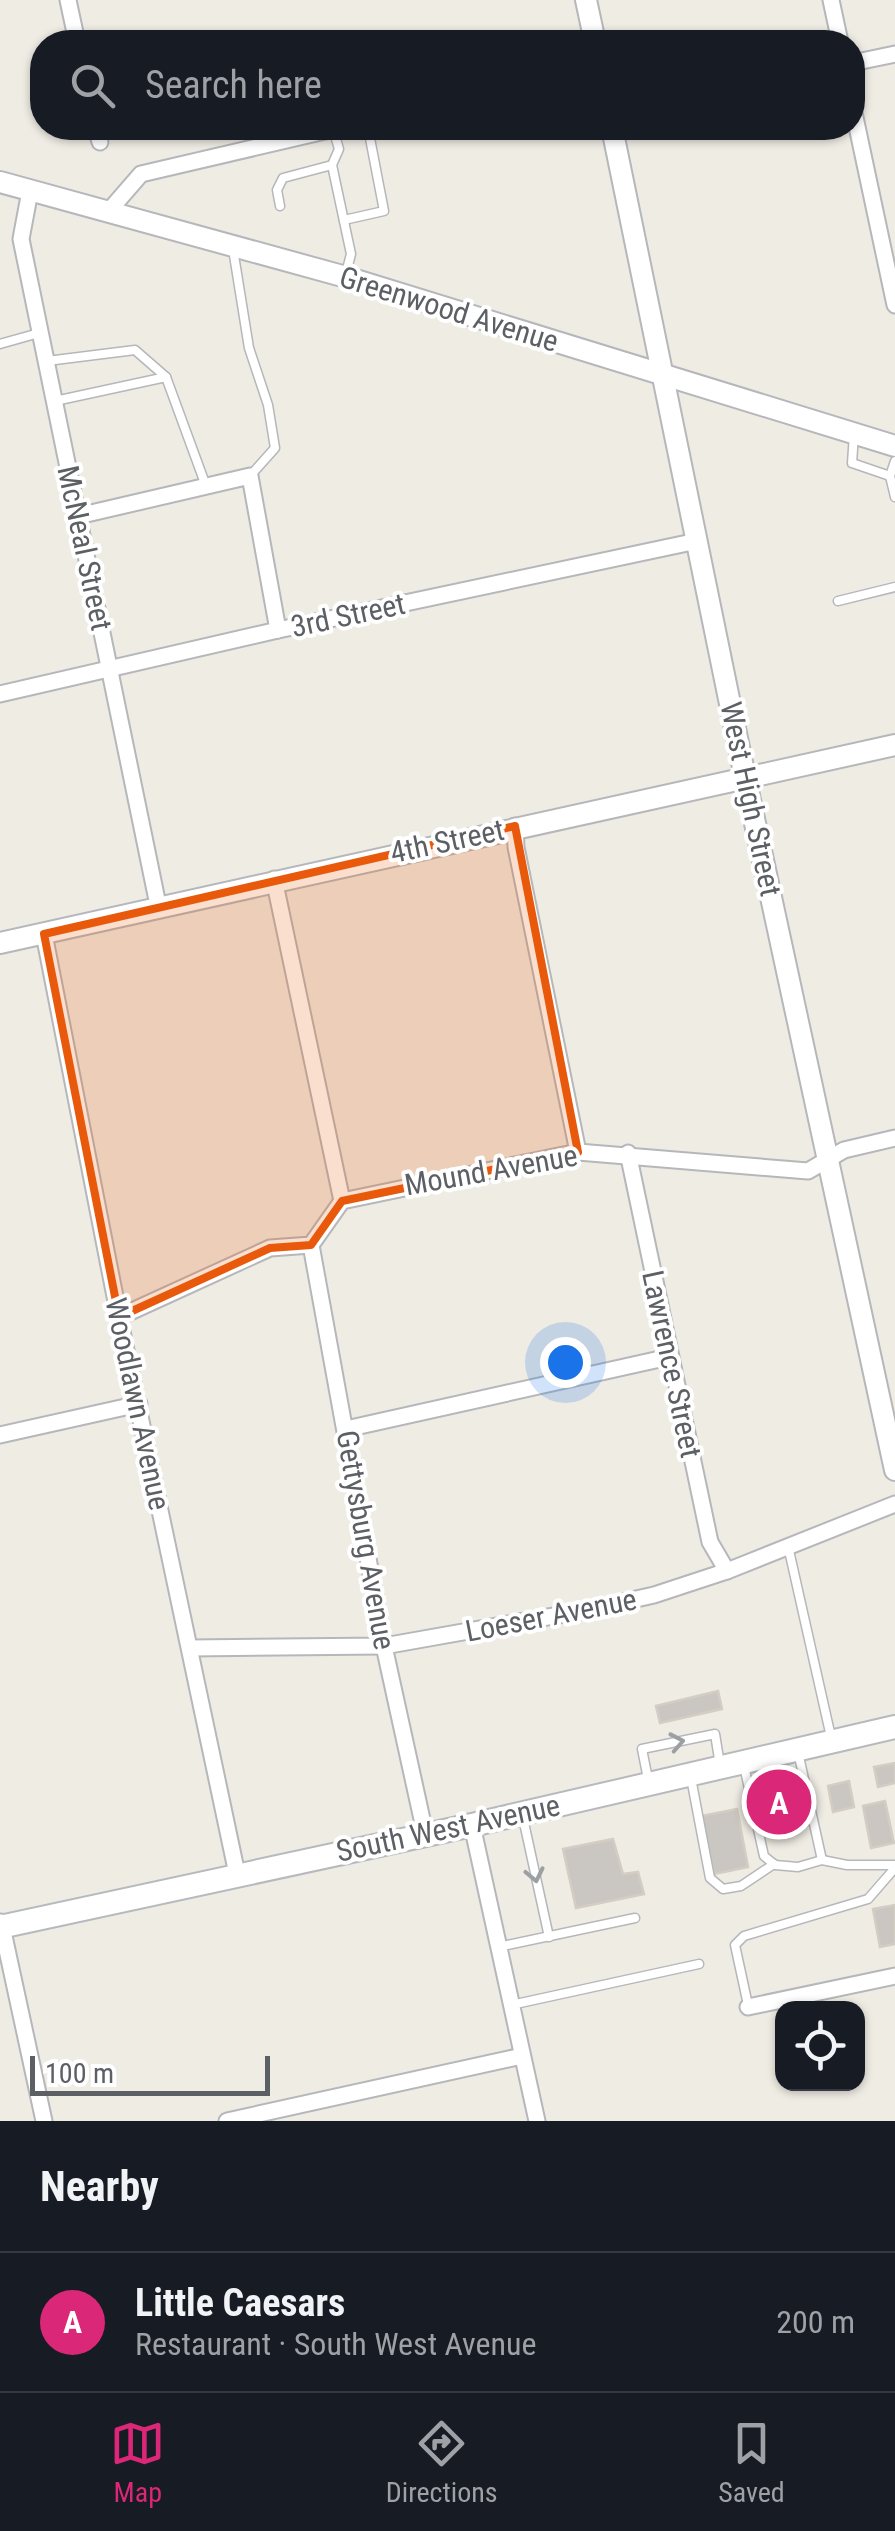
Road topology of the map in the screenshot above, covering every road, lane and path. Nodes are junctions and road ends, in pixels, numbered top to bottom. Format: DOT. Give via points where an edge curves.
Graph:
graph roads {
  1 [pos="68,0"];
  2 [pos="586,0"];
  3 [pos="831,0"];
  4 [pos="74,30"];
  5 [pos="592,30"];
  6 [pos="837,30"];
  7 [pos="895,54"];
  8 [pos="865,60"];
  9 [pos="284,140"];
  10 [pos="337,140"];
  11 [pos="370,140"];
  12 [pos="615,140"];
  13 [pos="860,140"];
  14 [pos="332,165"];
  15 [pos="0,182"];
  16 [pos="30,191"];
  17 [pos="280,206"];
  18 [pos="108,212"];
  19 [pos="344,220"];
  20 [pos="232,246"];
  21 [pos="346,277"];
  22 [pos="895,304"];
  23 [pos="41,333"];
  24 [pos="0,344"];
  25 [pos="47,361"];
  26 [pos="664,374"];
  27 [pos="166,377"];
  28 [pos="54,401"];
  29 [pos="854,434"];
  30 [pos="895,446"];
  31 [pos="895,462"];
  32 [pos="250,476"];
  33 [pos="890,476"];
  34 [pos="206,486"];
  35 [pos="895,498"];
  36 [pos="78,516"];
  37 [pos="697,542"];
  38 [pos="895,587"];
  39 [pos="838,601"];
  40 [pos="278,630"];
  41 [pos="109,669"];
  42 [pos="0,694"];
  43 [pos="895,745"];
  44 [pos="745,777"];
  45 [pos="515,826"];
  46 [pos="274,880"];
  47 [pos="158,905"];
  48 [pos="44,934"];
  49 [pos="0,943"];
  50 [pos="895,1138"];
  51 [pos="578,1152"];
  52 [pos="628,1153"];
  53 [pos="826,1159"];
  54 [pos="342,1201"];
  55 [pos="311,1245"];
  56 [pos="119,1317"];
  57 [pos="669,1357"];
  58 [pos="139,1404"];
  59 [pos="346,1429"];
  60 [pos="0,1435"];
  61 [pos="895,1470"];
  62 [pos="895,1504"];
  63 [pos="788,1546"];
  64 [pos="727,1571"];
  65 [pos="384,1646"];
  66 [pos="191,1648"];
  67 [pos="895,1726"];
  68 [pos="832,1741"];
  69 [pos="798,1749"];
  70 [pos="732,1764"];
  71 [pos="690,1774"];
  72 [pos="649,1784"];
  73 [pos="522,1813"];
  74 [pos="472,1825"];
  75 [pos="425,1833"];
  76 [pos="822,1860"];
  77 [pos="774,1864"];
  78 [pos="895,1866"];
  79 [pos="236,1874"];
  80 [pos="635,1918"];
  81 [pos="1,1924"];
  82 [pos="548,1936"];
  83 [pos="498,1948"];
  84 [pos="699,1964"];
  85 [pos="895,1976"];
  86 [pos="511,2005"];
  87 [pos="748,2007"];
  88 [pos="522,2056"];
  89 [pos="44,2121"];
  90 [pos="226,2121"];
  91 [pos="537,2121"];
  1 -- 4 [label="street"];
  2 -- 5 [label="street"];
  3 -- 6 [label="street"];
  7 -- 8 [label="street"];
  9 -- 18 [label="street" via="141,174"];
  10 -- 14 [label="lane"];
  11 -- 19 [label="lane" via="384,211"];
  12 -- 26 [label="street, West High Street"];
  13 -- 22 [label="street"];
  14 -- 17 [label="lane" via="283,178"];
  14 -- 19 [label="lane"];
  15 -- 16 [label="street, Greenwood Avenue"];
  16 -- 18 [label="street, Greenwood Avenue"];
  16 -- 23 [label="street, McNeal Street" via="21,238"];
  18 -- 20 [label="street, Greenwood Avenue"];
  19 -- 21 [label="lane"];
  20 -- 21 [label="street, Greenwood Avenue"];
  20 -- 32 [label="lane" via="275,448"];
  21 -- 26 [label="street, Greenwood Avenue"];
  23 -- 24 [label="lane"];
  23 -- 25 [label="street, McNeal Street"];
  25 -- 27 [label="lane" via="135,350"];
  25 -- 28 [label="street, McNeal Street"];
  26 -- 29 [label="street, Greenwood Avenue"];
  26 -- 37 [label="street, West High Street"];
  27 -- 28 [label="lane"];
  27 -- 34 [label="lane"];
  28 -- 36 [label="street, McNeal Street"];
  29 -- 30 [label="street, Greenwood Avenue"];
  29 -- 33 [label="lane" via="852,462"];
  31 -- 33 [label="lane"];
  32 -- 34 [label="street"];
  32 -- 40 [label="street"];
  33 -- 35 [label="lane"];
  34 -- 36 [label="street"];
  36 -- 41 [label="street, McNeal Street"];
  37 -- 40 [label="street, 3rd Street"];
  37 -- 44 [label="street, West High Street"];
  38 -- 39 [label="lane"];
  40 -- 41 [label="street, 3rd Street"];
  41 -- 42 [label="street, 3rd Street"];
  41 -- 47 [label="street, McNeal Street"];
  43 -- 44 [label="street, 4th Street"];
  44 -- 45 [label="street, 4th Street"];
  44 -- 53 [label="street, West High Street"];
  45 -- 46 [label="street, 4th Street"];
  45 -- 51 [label="street"];
  46 -- 47 [label="street, 4th Street"];
  46 -- 54 [label="street"];
  47 -- 48 [label="street, 4th Street"];
  48 -- 49 [label="street, 4th Street"];
  48 -- 56 [label="street, Woodlawn Avenue"];
  50 -- 53 [label="street, Mound Avenue"];
  51 -- 52 [label="street, Mound Avenue"];
  51 -- 54 [label="street, Mound Avenue"];
  52 -- 53 [label="street, Mound Avenue" via="808,1171"];
  52 -- 57 [label="street, Lawrence Street"];
  53 -- 61 [label="street, West High Street"];
  54 -- 55 [label="street"];
  55 -- 56 [label="street" via="270,1248"];
  55 -- 59 [label="street, Gettysburg Avenue"];
  56 -- 58 [label="street, Woodlawn Avenue"];
  57 -- 59 [label="street"];
  57 -- 64 [label="street, Lawrence Street" via="710,1542"];
  58 -- 60 [label="street"];
  58 -- 66 [label="street, Woodlawn Avenue"];
  59 -- 65 [label="street, Gettysburg Avenue"];
  62 -- 63 [label="street, Loeser Avenue"];
  63 -- 64 [label="street, Loeser Avenue"];
  63 -- 68 [label="lane"];
  64 -- 65 [label="street, Loeser Avenue" via="620,1603"];
  65 -- 66 [label="street, Loeser Avenue"];
  65 -- 75 [label="street, Gettysburg Avenue"];
  66 -- 79 [label="street, Woodlawn Avenue"];
  67 -- 68 [label="main road, South West Avenue"];
  68 -- 69 [label="main road, South West Avenue"];
  69 -- 70 [label="main road, South West Avenue"];
  69 -- 76 [label="lane"];
  70 -- 71 [label="main road, South West Avenue"];
  72 -- 70 [label="lane, one-way" via="642,1749 715,1734"];
  70 -- 77 [label="lane" via="751,1799 764,1856"];
  71 -- 72 [label="main road, South West Avenue"];
  71 -- 77 [label="lane" via="710,1878 723,1888 740,1886"];
  72 -- 73 [label="main road, South West Avenue"];
  73 -- 74 [label="main road, South West Avenue"];
  73 -- 82 [label="lane, one-way"];
  74 -- 75 [label="main road, South West Avenue"];
  74 -- 83 [label="street"];
  75 -- 79 [label="main road, South West Avenue"];
  76 -- 77 [label="lane"];
  76 -- 78 [label="lane"];
  78 -- 87 [label="lane" via="868,1899 744,1936 735,1946"];
  79 -- 81 [label="main road, South West Avenue"];
  80 -- 82 [label="lane"];
  81 -- 89 [label="street"];
  82 -- 83 [label="lane"];
  83 -- 86 [label="street"];
  84 -- 86 [label="lane"];
  85 -- 87 [label="street"];
  86 -- 88 [label="street"];
  88 -- 90 [label="street"];
  88 -- 91 [label="street"];
}
